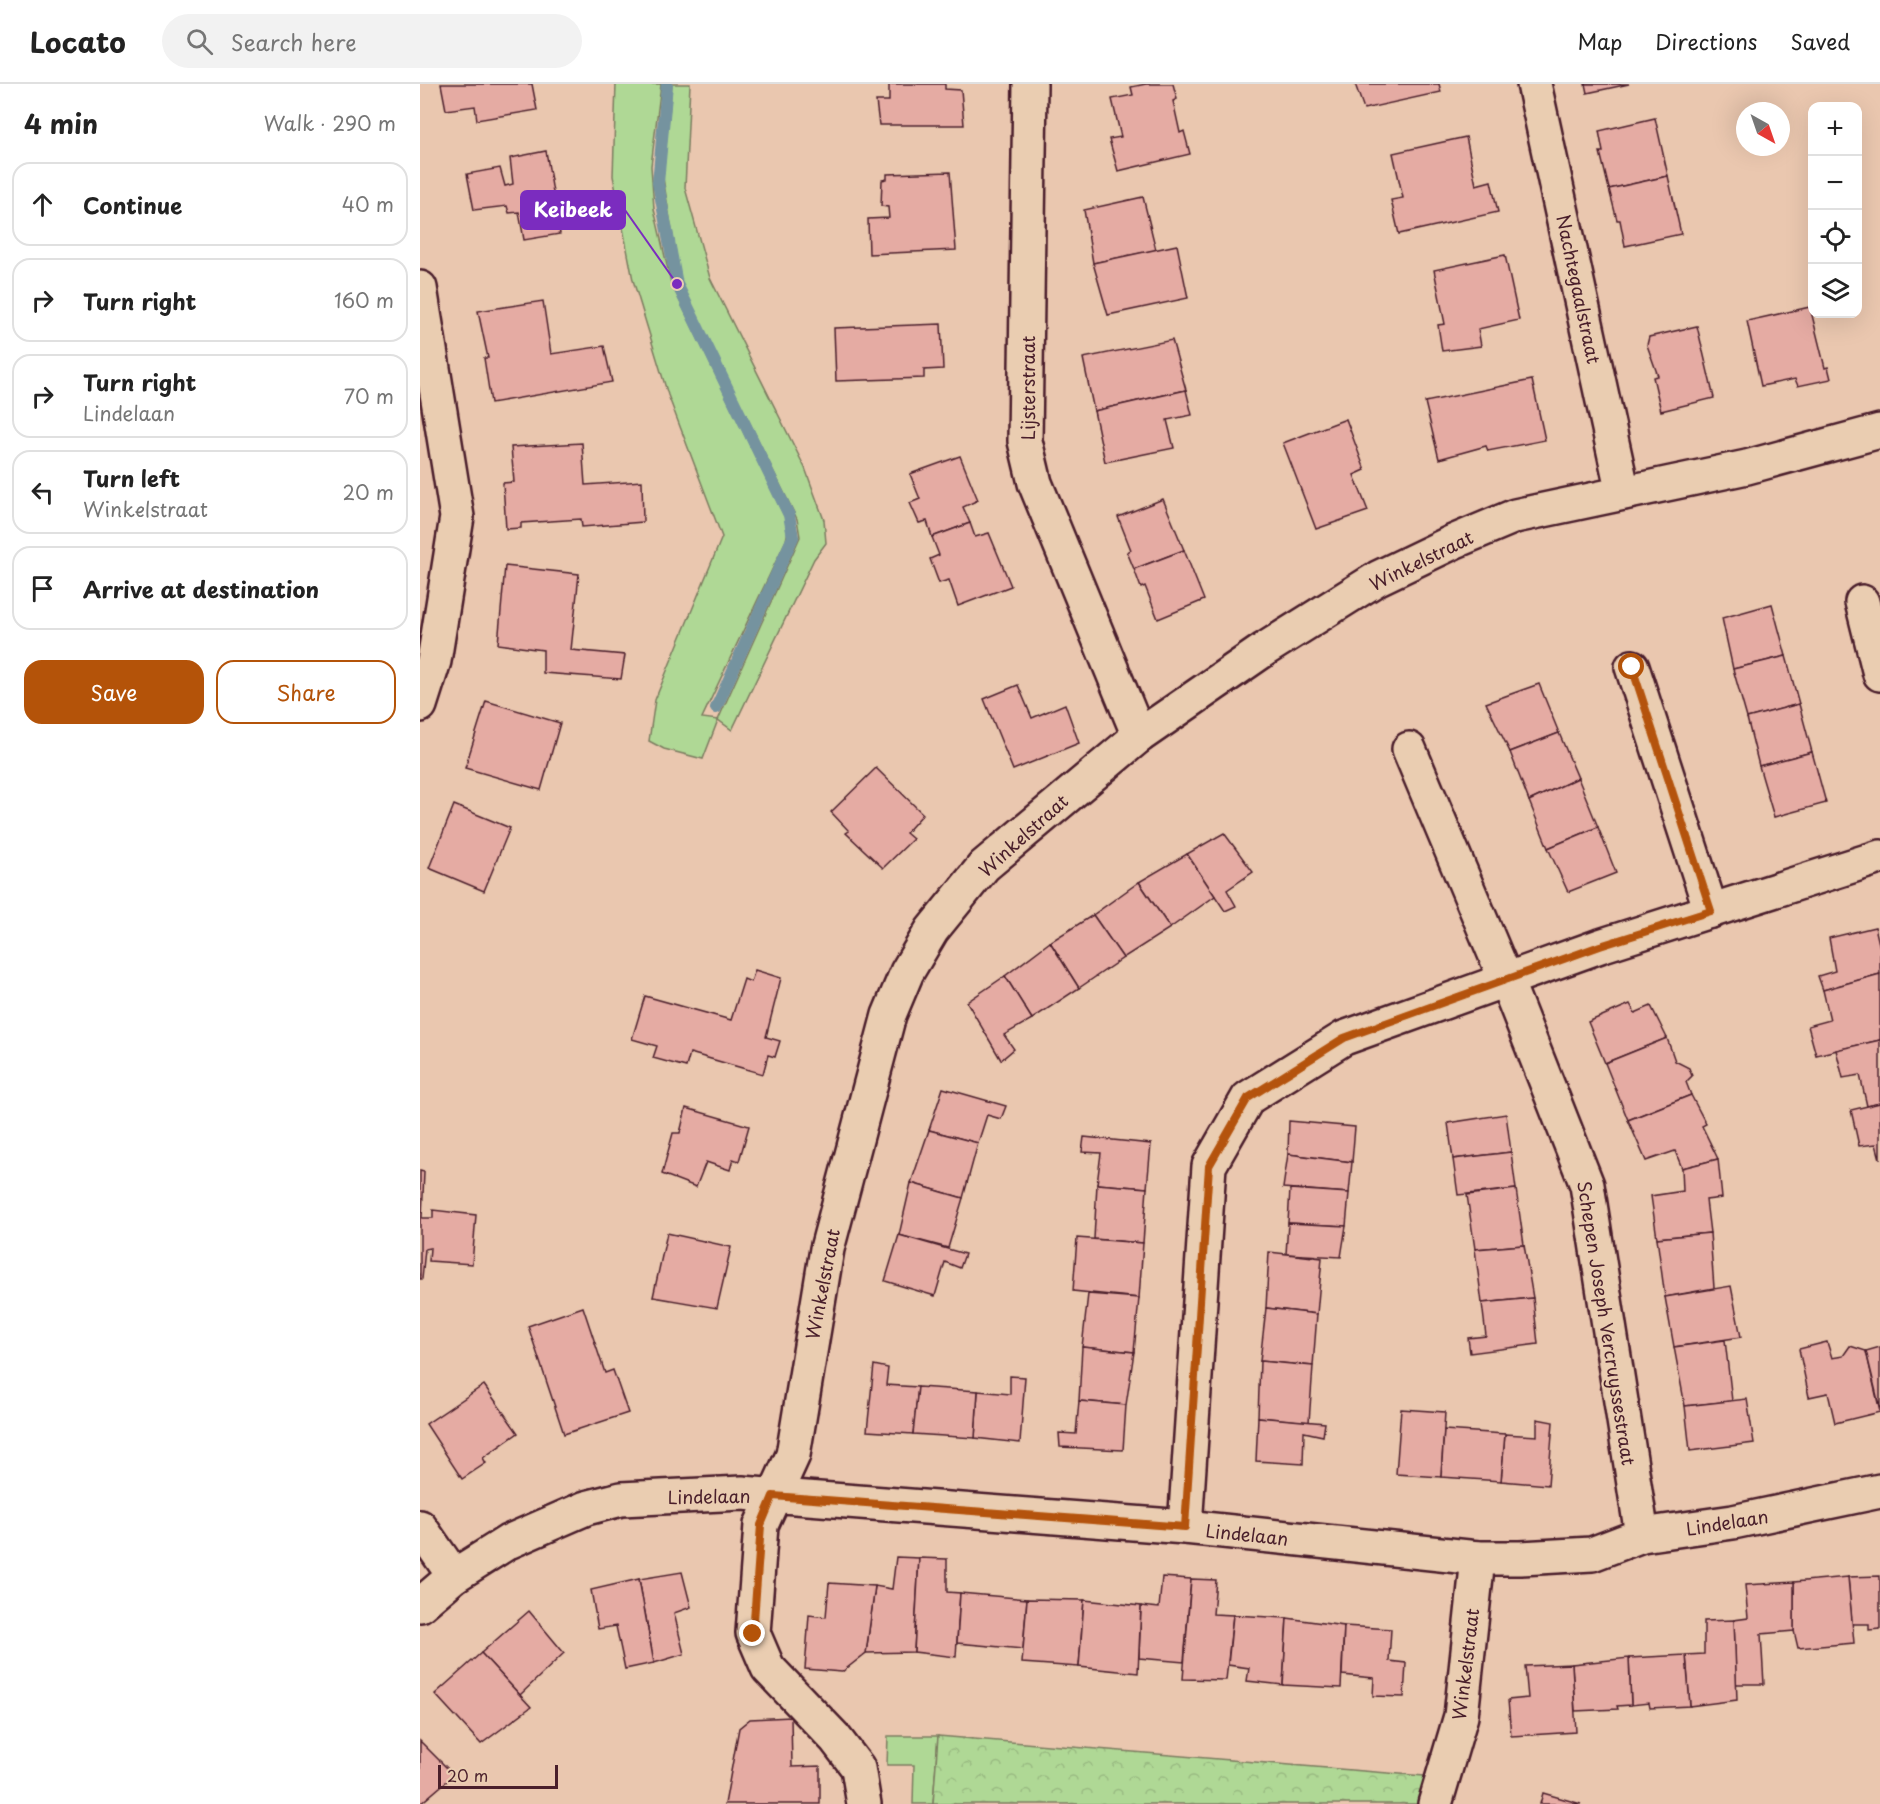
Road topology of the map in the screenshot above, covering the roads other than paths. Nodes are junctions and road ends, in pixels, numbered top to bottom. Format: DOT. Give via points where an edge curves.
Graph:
graph roads {
  1 [pos="1534,84"];
  2 [pos="1038,86"];
  3 [pos="420,288"];
  4 [pos="1880,431"];
  5 [pos="1623,493"];
  6 [pos="1862,602"];
  7 [pos="1632,667"];
  8 [pos="1880,674"];
  9 [pos="420,705"];
  10 [pos="1139,736"];
  11 [pos="1408,749"];
  12 [pos="1880,856"];
  13 [pos="1711,911"];
  14 [pos="1506,980"];
  15 [pos="1880,1491"];
  16 [pos="773,1496"];
  17 [pos="420,1527"];
  18 [pos="1185,1527"];
  19 [pos="1642,1535"];
  20 [pos="1478,1558"];
  21 [pos="454,1576"];
  22 [pos="420,1605"];
  23 [pos="864,1804"];
  24 [pos="1435,1804"];
  1 -- 5 [label="street, Nachtegaalstraat"];
  2 -- 10 [label="street, Lijsterstraat" via="1025,441 1035,483"];
  3 -- 9 [label="street" via="457,517 434,661"];
  4 -- 5 [label="street, Winkelstraat" via="1747,467"];
  5 -- 10 [label="street, Winkelstraat" via="1515,516 1378,578 1265,649"];
  6 -- 8 [label="street"];
  7 -- 13 [label="street"];
  10 -- 16 [label="street, Winkelstraat" via="984,866 932,930 907,972 889,1015 826,1249 793,1455"];
  11 -- 14 [label="street, Schepen Joseph Vercruyssestraat"];
  12 -- 13 [label="street"];
  13 -- 14 [label="street"];
  14 -- 18 [label="street" via="1344,1038 1248,1098 1209,1166"];
  14 -- 19 [label="street, Schepen Joseph Vercruyssestraat" via="1587,1185"];
  15 -- 19 [label="street, Lindelaan" via="1733,1522"];
  16 -- 18 [label="street, Lindelaan"];
  16 -- 21 [label="street, Lindelaan" via="742,1493 621,1499 586,1508 508,1542"];
  16 -- 23 [label="street, Winkelstraat" via="761,1525 753,1634 768,1668 835,1737 858,1768"];
  17 -- 21 [label="street"];
  18 -- 20 [label="street, Lindelaan"];
  19 -- 20 [label="street, Lindelaan" via="1592,1554"];
  20 -- 24 [label="street, Winkelstraat" via="1461,1716"];
  21 -- 22 [label="street, Lindelaan"];
}
